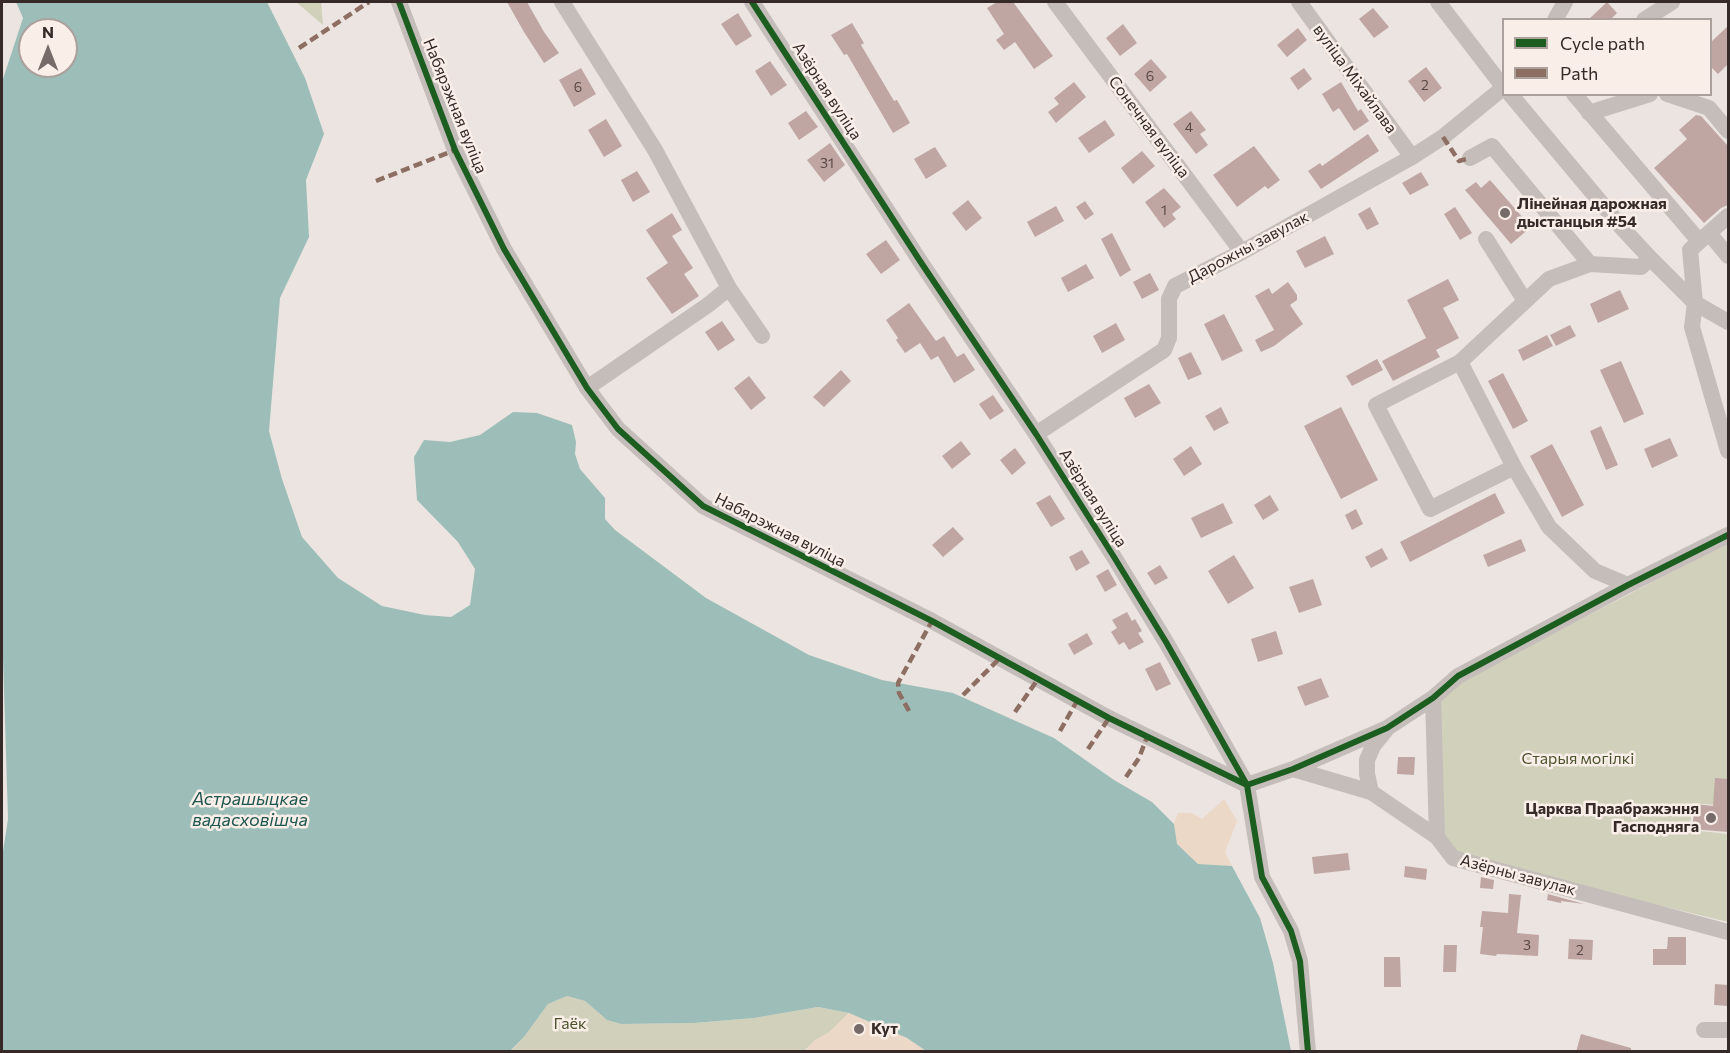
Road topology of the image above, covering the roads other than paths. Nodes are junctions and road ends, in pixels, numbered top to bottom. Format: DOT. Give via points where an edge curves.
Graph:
graph roads {
  1 [pos="399,2"];
  2 [pos="562,2"];
  3 [pos="752,2"];
  4 [pos="1055,2"];
  5 [pos="1299,2"];
  6 [pos="1438,2"];
  7 [pos="1565,2"];
  8 [pos="1672,2"];
  9 [pos="1556,18"];
  10 [pos="1647,18"];
  11 [pos="1502,84"];
  12 [pos="1502,96"];
  13 [pos="1511,96"];
  14 [pos="1576,96"];
  15 [pos="1644,96"];
  16 [pos="1673,96"];
  17 [pos="1589,113"];
  18 [pos="1728,130"];
  19 [pos="1412,157"];
  20 [pos="1470,158"];
  21 [pos="1728,216"];
  22 [pos="1704,237"];
  23 [pos="1486,239"];
  24 [pos="1242,252"];
  25 [pos="1728,256"];
  26 [pos="1650,258"];
  27 [pos="1590,264"];
  28 [pos="729,288"];
  29 [pos="1525,301"];
  30 [pos="1695,303"];
  31 [pos="1728,322"];
  32 [pos="762,336"];
  33 [pos="1460,362"];
  34 [pos="587,388"];
  35 [pos="1036,434"];
  36 [pos="1728,451"];
  37 [pos="1514,466"];
  38 [pos="1728,535"];
  39 [pos="1628,585"];
  40 [pos="1433,698"];
  41 [pos="1387,728"];
  42 [pos="1293,769"];
  43 [pos="1247,785"];
  44 [pos="1371,792"];
  45 [pos="1437,837"];
  46 [pos="1728,932"];
  47 [pos="1704,1030"];
  48 [pos="1728,1030"];
  49 [pos="1308,1052"];
  1 -- 34 [label="street, Набярэжная вуліца" via="455,150 504,249"];
  2 -- 28 [label="street" via="655,150"];
  3 -- 35 [label="street, Азёрная вуліца"];
  4 -- 24 [label="street, Сонечная вуліца"];
  5 -- 19 [label="street, вуліца Міхайлава"];
  6 -- 11 [label="street"];
  7 -- 9 [label="street"];
  8 -- 10 [label="street"];
  12 -- 19 [label="street, Дарожны завулак"];
  13 -- 26 [label="street"];
  14 -- 17 [label="street"];
  15 -- 17 [label="street"];
  16 -- 18 [label="street" via="1709,108"];
  17 -- 22 [label="street"];
  19 -- 24 [label="street, Дарожны завулак"];
  20 -- 27 [label="street" via="1492,146"];
  21 -- 22 [label="street"];
  22 -- 25 [label="street"];
  22 -- 30 [label="street" via="1690,250"];
  23 -- 29 [label="street"];
  24 -- 35 [label="street, Дарожны завулак" via="1175,286 1169,299 1169,338 1164,350"];
  26 -- 27 [label="street" via="1641,267"];
  26 -- 30 [label="street"];
  27 -- 29 [label="street" via="1549,279"];
  28 -- 32 [label="street"];
  28 -- 34 [label="street"];
  29 -- 33 [label="street"];
  30 -- 31 [label="street"];
  30 -- 36 [label="street" via="1692,327"];
  33 -- 37 [label="street"];
  33 -- 37 [label="street" via="1376,405 1397,447 1430,509"];
  34 -- 43 [label="street, Набярэжная вуліца" via="618,429 703,507 932,621 1109,718"];
  35 -- 43 [label="street, Азёрная вуліца" via="1166,642"];
  37 -- 39 [label="street" via="1549,527 1594,571"];
  38 -- 39 [label="street"];
  39 -- 40 [label="street" via="1458,676"];
  40 -- 41 [label="street"];
  40 -- 45 [label="street"];
  41 -- 42 [label="street"];
  41 -- 44 [label="street" via="1368,760"];
  42 -- 43 [label="street"];
  42 -- 44 [label="street, Азёрны завулак"];
  43 -- 49 [label="street, Азёрная вуліца" via="1262,878 1291,931 1300,961"];
  44 -- 45 [label="street, Азёрны завулак"];
  45 -- 46 [label="street, Азёрны завулак" via="1453,858 1462,861"];
  47 -- 48 [label="street"];
}
